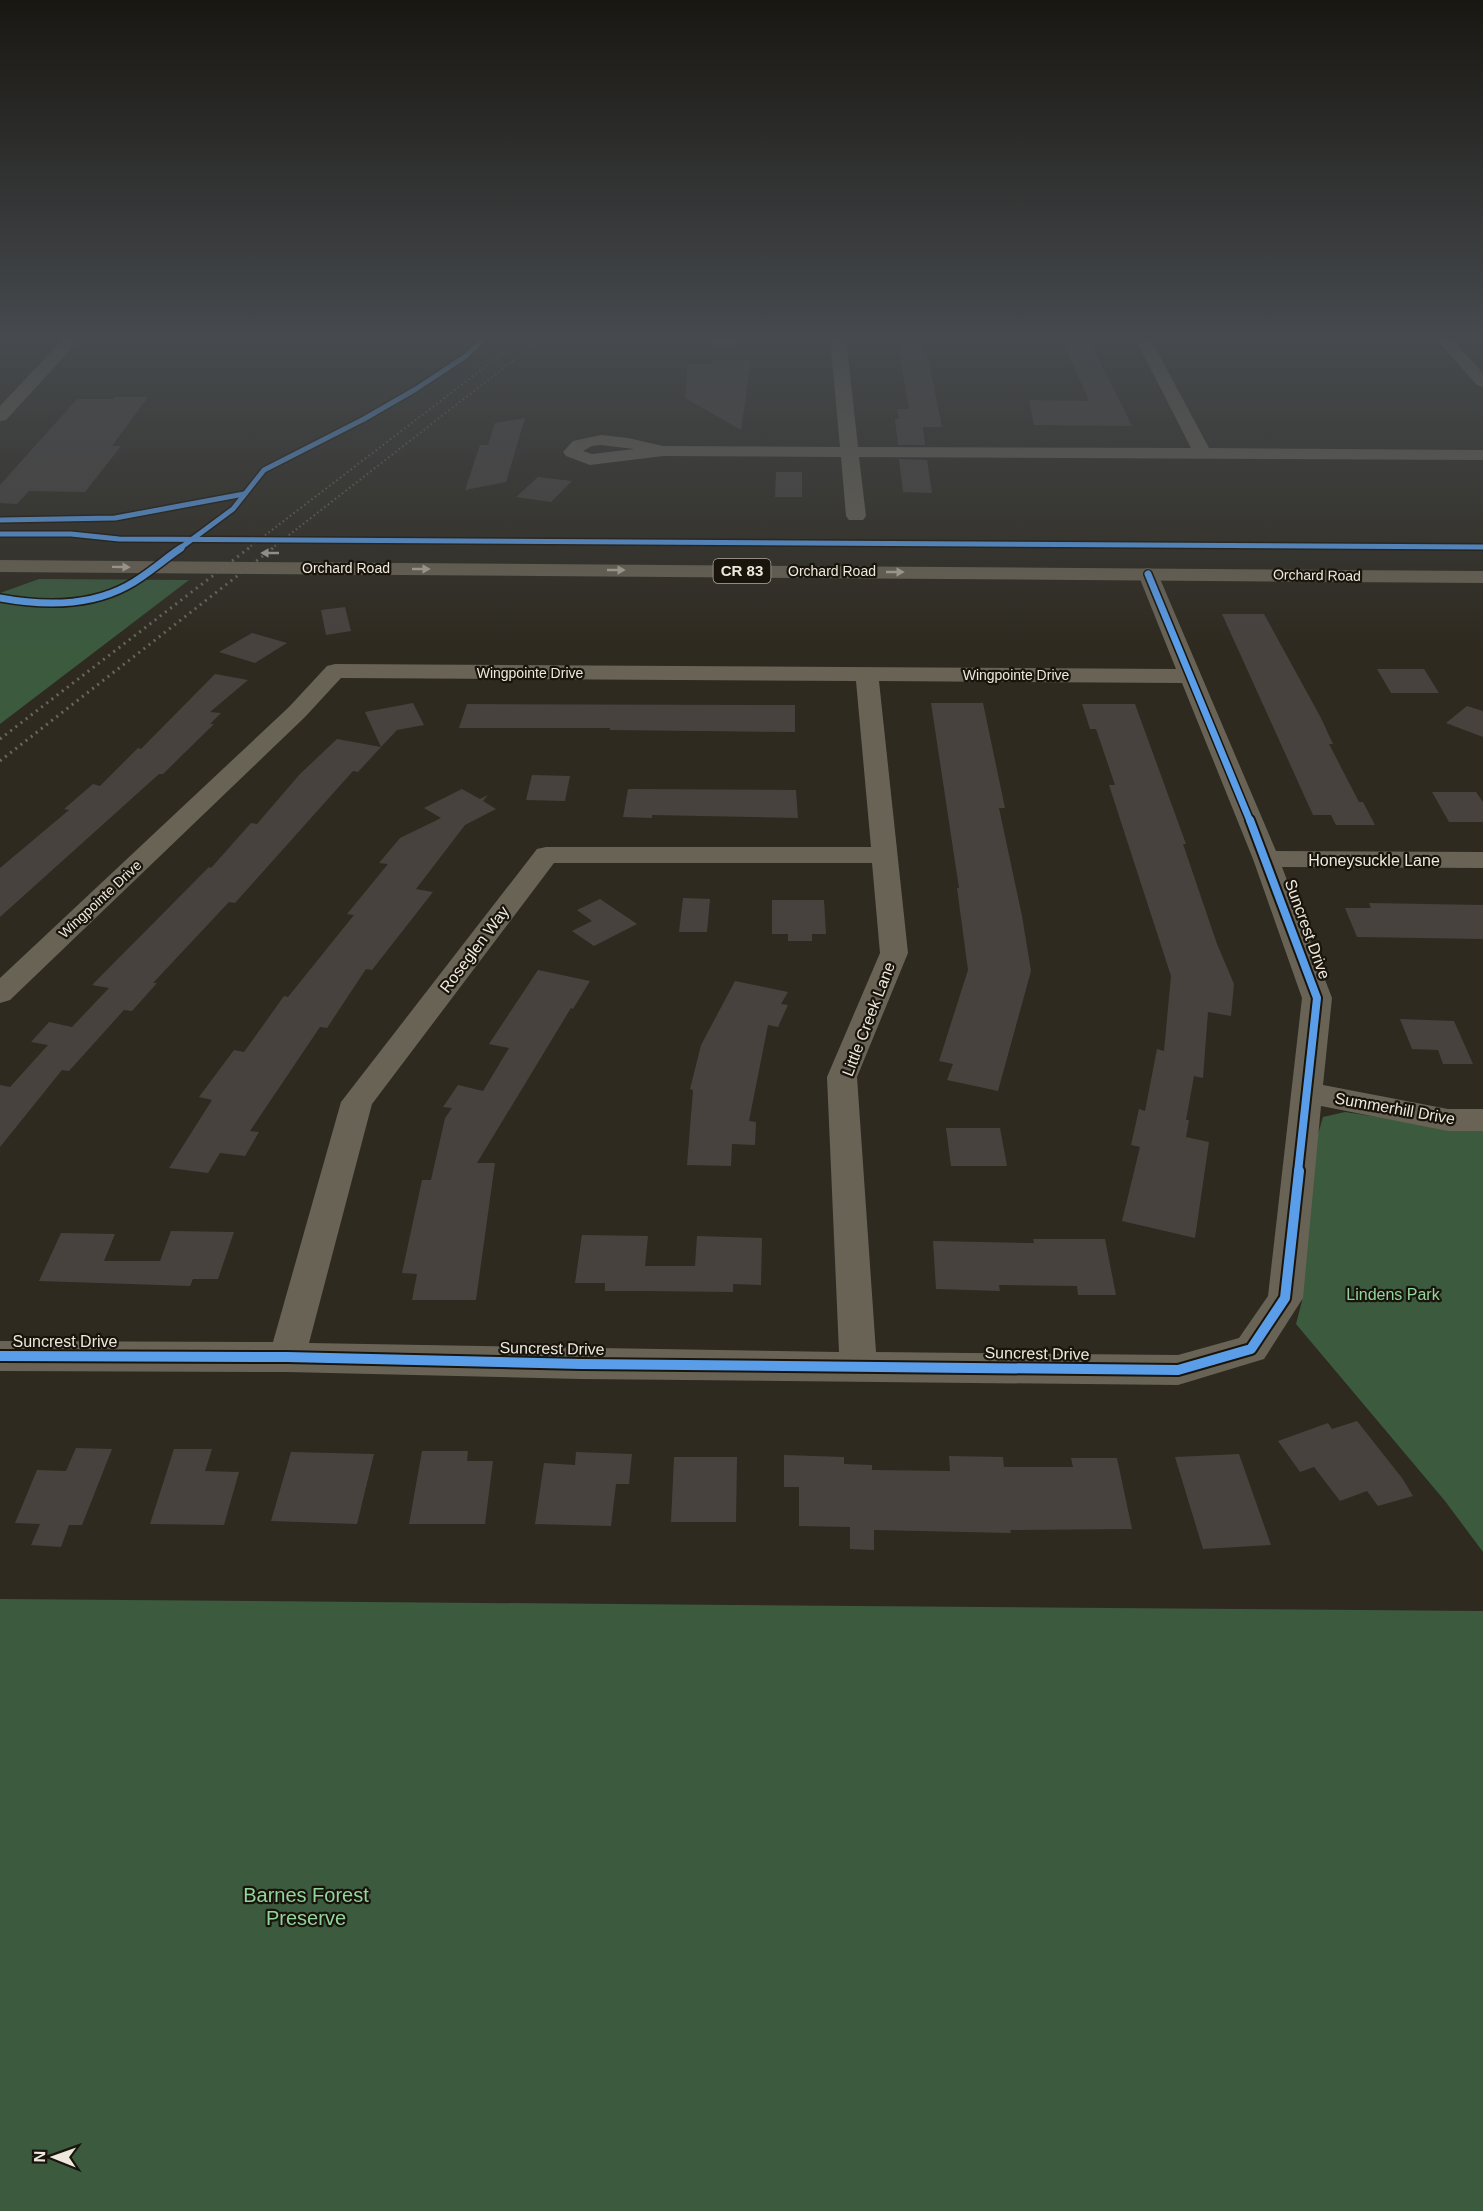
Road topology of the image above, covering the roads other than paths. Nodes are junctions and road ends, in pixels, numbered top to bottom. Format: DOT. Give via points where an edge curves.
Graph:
graph roads {
  1 [pos="849,441"];
  2 [pos="1196,441"];
  3 [pos="663,451"];
  4 [pos="850,452"];
  5 [pos="1202,452"];
  6 [pos="1483,455"];
  7 [pos="856,516"];
  8 [pos="0,552"];
  9 [pos="1483,560"];
  10 [pos="0,566"];
  11 [pos="1148,574"];
  12 [pos="1483,577"];
  13 [pos="867,674"];
  14 [pos="1189,676"];
  15 [pos="885,855"];
  16 [pos="1266,859"];
  17 [pos="1483,860"];
  18 [pos="0,994"];
  19 [pos="1308,1093"];
  20 [pos="1483,1120"];
  21 [pos="0,1356"];
  22 [pos="287,1357"];
  23 [pos="858,1366"];
  1 -- 4 [label="street"];
  2 -- 5 [label="street"];
  3 -- 4 [label="street"];
  4 -- 5 [label="street"];
  4 -- 7 [label="street"];
  5 -- 6 [label="street"];
  9 -- 8 [label="main road, Orchard Road / CR 83, one-way"];
  10 -- 11 [label="main road, Orchard Road / CR 83, one-way"];
  11 -- 12 [label="main road, Orchard Road / CR 83"];
  11 -- 14 [label="street, Suncrest Drive"];
  13 -- 14 [label="street, Wingpointe Drive"];
  13 -- 15 [label="street, Little Creek Lane"];
  13 -- 18 [label="street, Wingpointe Drive" via="335,671 297,712"];
  14 -- 16 [label="street, Suncrest Drive"];
  15 -- 22 [label="street, Roseglen Way" via="546,855 357,1101"];
  15 -- 23 [label="street, Little Creek Lane" via="894,953 843,1077"];
  16 -- 17 [label="street, Honeysuckle Lane"];
  16 -- 19 [label="street, Suncrest Drive" via="1317,998"];
  19 -- 20 [label="street, Summerhill Drive" via="1448,1120"];
  19 -- 23 [label="street, Suncrest Drive" via="1285,1298 1251,1349 1178,1370"];
  21 -- 22 [label="street, Suncrest Drive"];
  22 -- 23 [label="street, Suncrest Drive" via="581,1365"];
}
